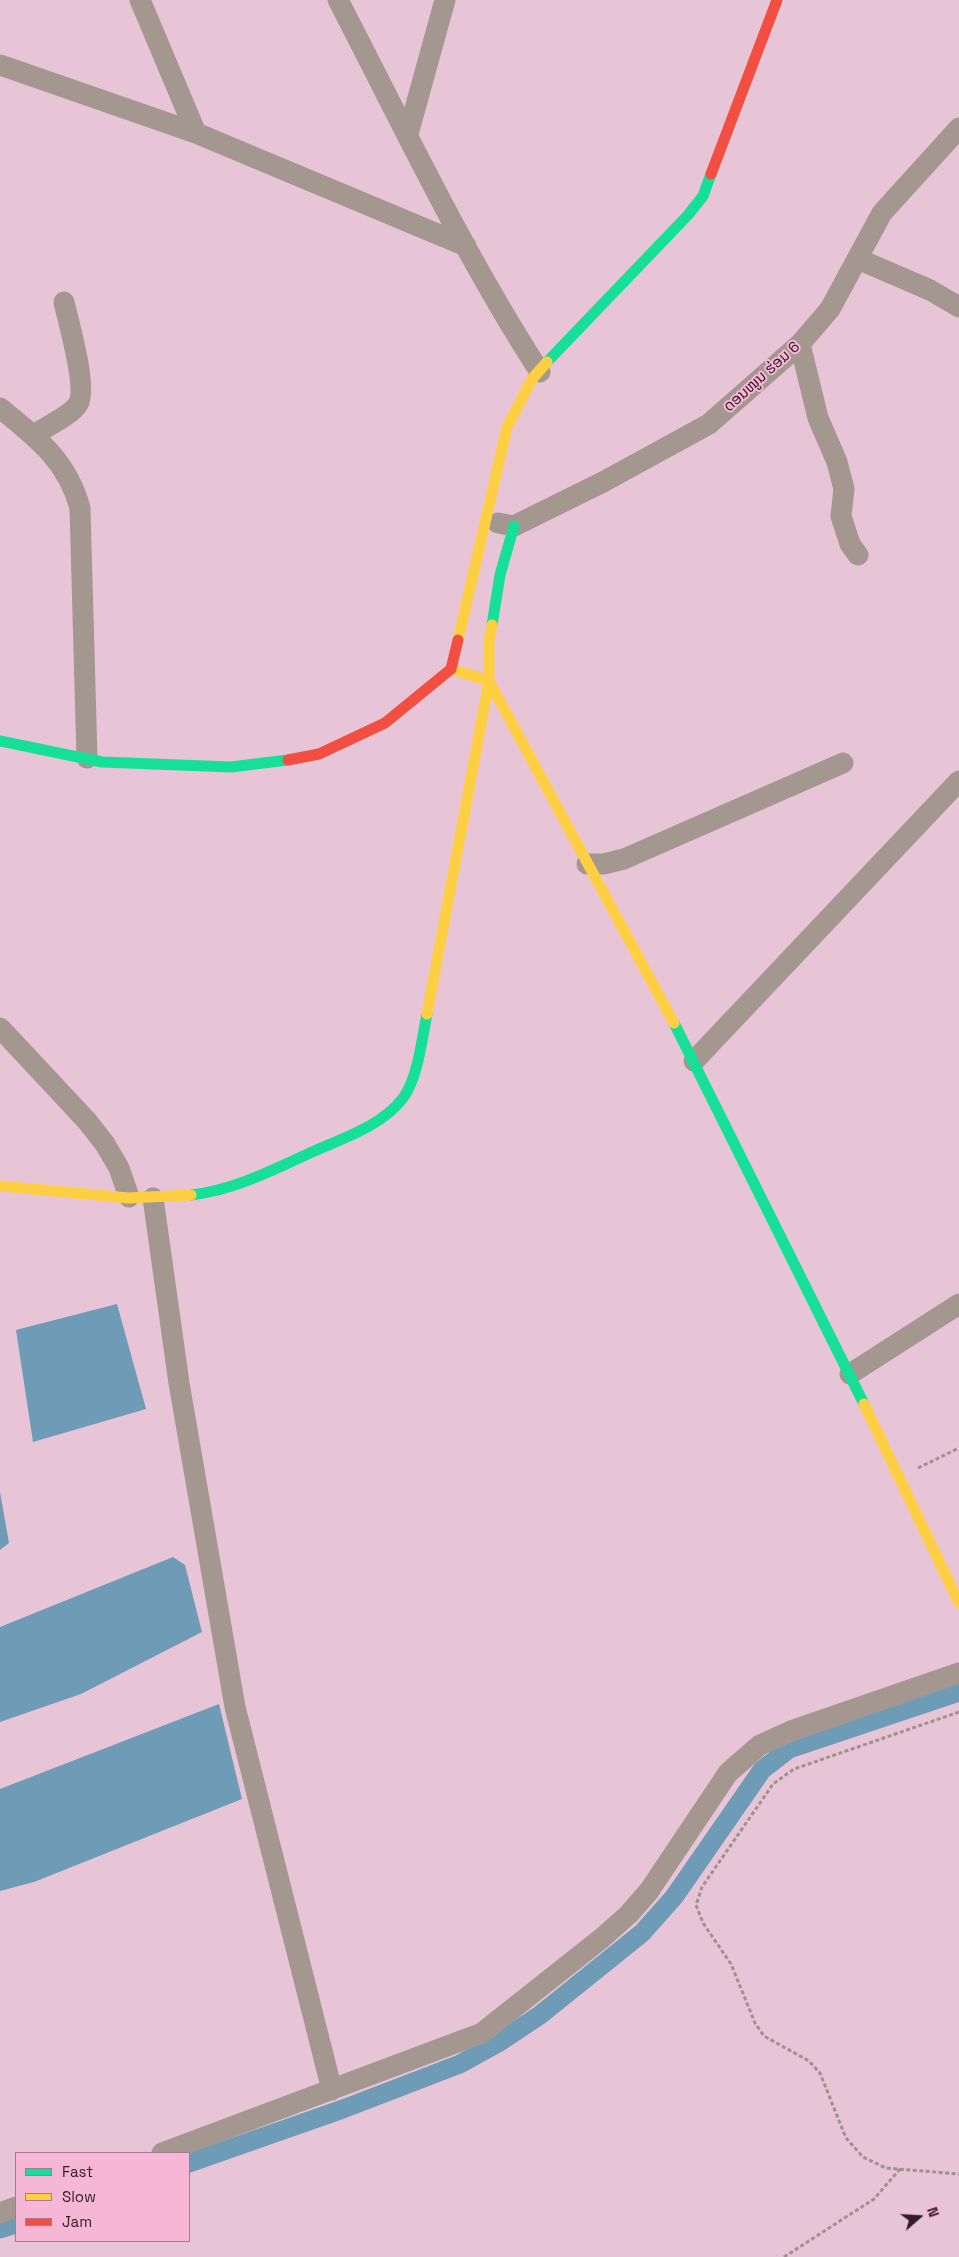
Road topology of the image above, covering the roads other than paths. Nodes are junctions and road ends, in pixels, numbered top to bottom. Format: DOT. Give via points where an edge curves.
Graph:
graph roads {
  1 [pos="140,0"];
  2 [pos="338,0"];
  3 [pos="445,0"];
  4 [pos="778,0"];
  5 [pos="0,65"];
  6 [pos="959,128"];
  7 [pos="196,133"];
  8 [pos="408,134"];
  9 [pos="466,246"];
  10 [pos="858,259"];
  11 [pos="64,302"];
  12 [pos="959,307"];
  13 [pos="800,344"];
  14 [pos="540,372"];
  15 [pos="0,408"];
  16 [pos="34,435"];
  17 [pos="486,520"];
  18 [pos="514,526"];
  19 [pos="858,555"];
  20 [pos="451,669"];
  21 [pos="489,681"];
  22 [pos="0,741"];
  23 [pos="87,758"];
  24 [pos="843,763"];
  25 [pos="959,781"];
  26 [pos="587,864"];
  27 [pos="0,1028"];
  28 [pos="694,1061"];
  29 [pos="0,1186"];
  30 [pos="129,1197"];
  31 [pos="153,1198"];
  32 [pos="959,1304"];
  33 [pos="850,1374"];
  34 [pos="959,1603"];
  35 [pos="959,1673"];
  36 [pos="332,2090"];
  37 [pos="165,2152"];
  38 [pos="15,2207"];
  39 [pos="0,2213"];
  1 -- 7 [label="street"];
  2 -- 8 [label="street"];
  3 -- 8 [label="street"];
  4 -- 14 [label="street" via="703,196 688,216 562,344"];
  5 -- 7 [label="street"];
  6 -- 10 [label="street, ດອນໜູນ ຮ່ອມ 6" via="882,213"];
  7 -- 9 [label="street"];
  8 -- 9 [label="street"];
  9 -- 14 [label="street"];
  10 -- 12 [label="street" via="930,290"];
  10 -- 13 [label="street, ດອນໜູນ ຮ່ອມ 6" via="830,309"];
  11 -- 16 [label="street" via="81,396 78,405"];
  13 -- 18 [label="street, ດອນໜູນ ຮ່ອມ 6" via="709,424"];
  13 -- 19 [label="street" via="818,418 837,462 844,489 841,516 850,544"];
  14 -- 17 [label="street" via="532,379 508,427"];
  15 -- 16 [label="street"];
  16 -- 23 [label="street" via="64,469 80,508"];
  17 -- 18 [label="street"];
  17 -- 20 [label="street"];
  18 -- 21 [label="street" via="500,575 489,641"];
  20 -- 21 [label="street"];
  20 -- 23 [label="street" via="385,723 319,754 276,763 231,767 102,762"];
  21 -- 26 [label="street"];
  21 -- 31 [label="street" via="419,1054 405,1096 378,1121 265,1174 199,1194"];
  22 -- 23 [label="street"];
  24 -- 26 [label="street" via="624,859"];
  25 -- 28 [label="street"];
  26 -- 28 [label="street"];
  27 -- 30 [label="street" via="105,1144 119,1168"];
  28 -- 33 [label="street"];
  29 -- 30 [label="street"];
  30 -- 31 [label="street"];
  31 -- 36 [label="street" via="179,1384 235,1706"];
  32 -- 33 [label="street"];
  33 -- 34 [label="street"];
  35 -- 36 [label="street" via="791,1731 760,1745 728,1773 649,1891 602,1938 482,2033"];
  36 -- 37 [label="street"];
  38 -- 39 [label="street"];
}
